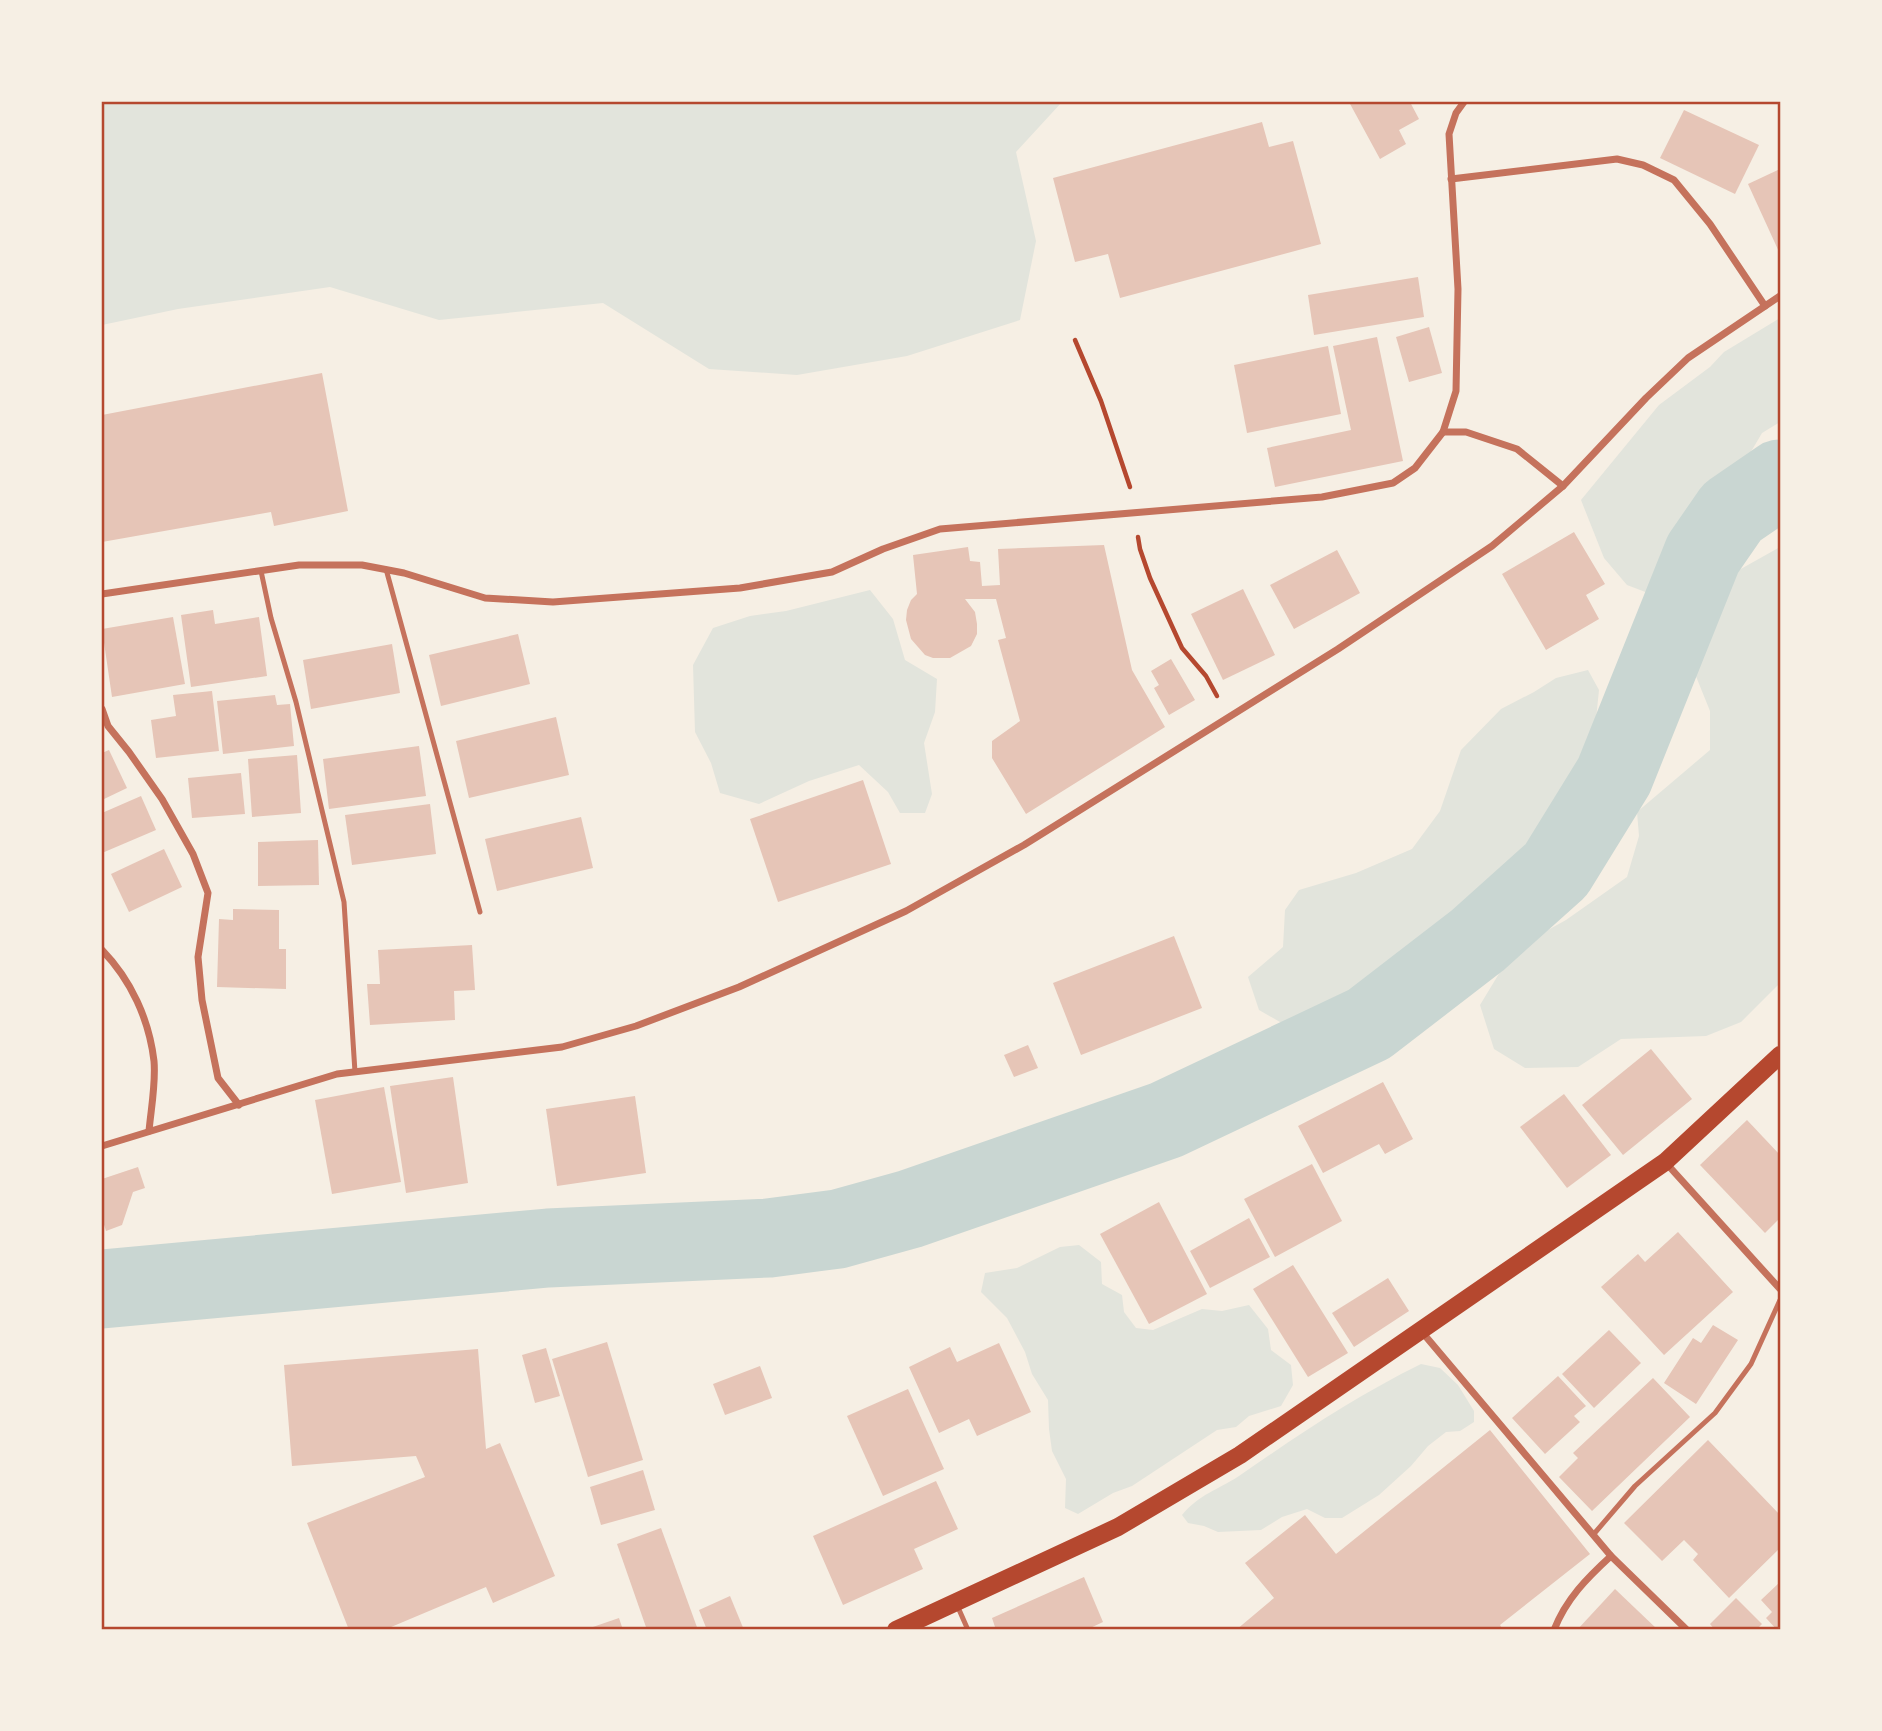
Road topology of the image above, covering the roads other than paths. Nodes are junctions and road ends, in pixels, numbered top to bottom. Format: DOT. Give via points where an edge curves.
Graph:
graph roads {
  1 [pos="1464,102"];
  2 [pos="1451,179"];
  3 [pos="1780,296"];
  4 [pos="1765,306"];
  5 [pos="1443,432"];
  6 [pos="1563,486"];
  7 [pos="386,569"];
  8 [pos="261,571"];
  9 [pos="102,594"];
  10 [pos="102,709"];
  11 [pos="480,912"];
  12 [pos="103,952"];
  13 [pos="1780,1055"];
  14 [pos="355,1072"];
  15 [pos="239,1105"];
  16 [pos="149,1131"];
  17 [pos="102,1146"];
  18 [pos="1665,1162"];
  19 [pos="1780,1289"];
  20 [pos="1780,1300"];
  21 [pos="1422,1332"];
  22 [pos="1593,1535"];
  23 [pos="1611,1556"];
  24 [pos="955,1602"];
  25 [pos="896,1629"];
  26 [pos="968,1629"];
  27 [pos="1554,1629"];
  28 [pos="1687,1629"];
  1 -- 2 [label="street" via="1449,134"];
  2 -- 4 [label="street" via="1617,159 1643,165 1674,180 1696,205"];
  2 -- 5 [label="street" via="1458,289 1456,391"];
  3 -- 4 [label="street"];
  4 -- 6 [label="street" via="1688,358"];
  5 -- 6 [label="street" via="1466,432 1517,450"];
  5 -- 7 [label="street" via="1415,468 1393,484 1322,497 940,530 832,572 740,588 553,602 485,598"];
  6 -- 14 [label="street" via="1492,546 1338,649 1024,845 906,911 738,987 636,1027 562,1047"];
  7 -- 8 [label="street" via="311,565"];
  7 -- 11 [label="lane"];
  8 -- 9 [label="street"];
  8 -- 14 [label="lane" via="344,902"];
  10 -- 15 [label="street" via="108,726 162,799 193,854 208,893 198,957 202,1000 218,1078"];
  12 -- 16 [label="street" via="118,966 145,1016 154,1063"];
  13 -- 18 [label="main road"];
  14 -- 15 [label="street"];
  15 -- 16 [label="street"];
  16 -- 17 [label="street"];
  18 -- 19 [label="street"];
  18 -- 21 [label="main road"];
  20 -- 22 [label="lane" via="1751,1364 1715,1413 1635,1486"];
  21 -- 22 [label="street"];
  21 -- 24 [label="main road" via="1240,1455 1118,1527"];
  22 -- 23 [label="street"];
  23 -- 27 [label="street" via="1582,1582"];
  23 -- 28 [label="street"];
  24 -- 25 [label="main road"];
  24 -- 26 [label="lane"];
}
